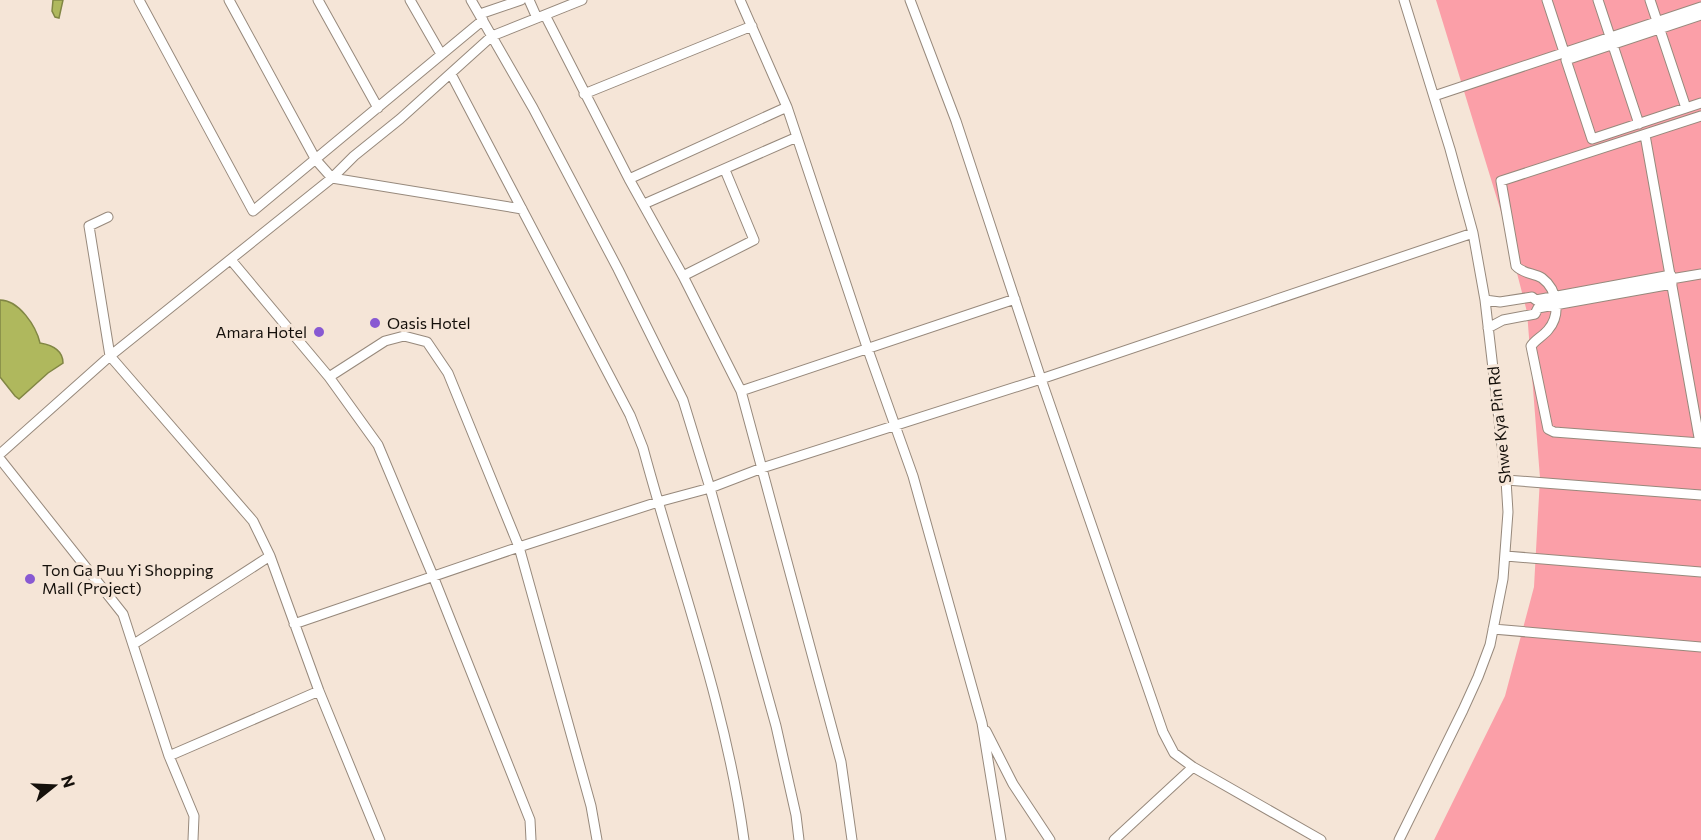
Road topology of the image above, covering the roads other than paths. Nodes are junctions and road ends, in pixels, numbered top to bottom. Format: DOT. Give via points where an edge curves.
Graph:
graph roads {
  1 [pos="139,0"];
  2 [pos="229,0"];
  3 [pos="318,0"];
  4 [pos="410,0"];
  5 [pos="471,0"];
  6 [pos="521,0"];
  7 [pos="529,0"];
  8 [pos="582,0"];
  9 [pos="740,0"];
  10 [pos="910,0"];
  11 [pos="1404,0"];
  12 [pos="1547,0"];
  13 [pos="1598,0"];
  14 [pos="1650,0"];
  15 [pos="1701,7"];
  16 [pos="1701,15"];
  17 [pos="541,16"];
  18 [pos="481,17"];
  19 [pos="1658,25"];
  20 [pos="752,26"];
  21 [pos="492,36"];
  22 [pos="1611,40"];
  23 [pos="441,54"];
  24 [pos="1565,56"];
  25 [pos="451,74"];
  26 [pos="584,94"];
  27 [pos="1434,96"];
  28 [pos="1701,103"];
  29 [pos="378,108"];
  30 [pos="787,108"];
  31 [pos="1686,108"];
  32 [pos="1701,116"];
  33 [pos="1639,124"];
  34 [pos="1645,135"];
  35 [pos="796,137"];
  36 [pos="316,160"];
  37 [pos="724,170"];
  38 [pos="332,178"];
  39 [pos="629,179"];
  40 [pos="644,204"];
  41 [pos="522,209"];
  42 [pos="108,217"];
  43 [pos="1473,233"];
  44 [pos="231,260"];
  45 [pos="1701,274"];
  46 [pos="683,276"];
  47 [pos="1671,279"];
  48 [pos="1015,299"];
  49 [pos="1485,300"];
  50 [pos="1555,301"];
  51 [pos="1488,328"];
  52 [pos="867,347"];
  53 [pos="110,356"];
  54 [pos="329,377"];
  55 [pos="1041,379"];
  56 [pos="741,391"];
  57 [pos="895,425"];
  58 [pos="1701,443"];
  59 [pos="0,456"];
  60 [pos="762,468"];
  61 [pos="1506,480"];
  62 [pos="710,488"];
  63 [pos="1701,495"];
  64 [pos="658,502"];
  65 [pos="519,547"];
  66 [pos="270,556"];
  67 [pos="1506,556"];
  68 [pos="1701,572"];
  69 [pos="433,576"];
  70 [pos="294,624"];
  71 [pos="1493,629"];
  72 [pos="134,645"];
  73 [pos="1701,647"];
  74 [pos="319,691"];
  75 [pos="982,723"];
  76 [pos="169,756"];
  77 [pos="1193,767"];
  78 [pos="194,840"];
  79 [pos="380,840"];
  80 [pos="531,840"];
  81 [pos="597,840"];
  82 [pos="744,840"];
  83 [pos="799,840"];
  84 [pos="852,840"];
  85 [pos="1001,840"];
  86 [pos="1050,840"];
  87 [pos="1114,840"];
  88 [pos="1321,840"];
  89 [pos="1399,840"];
  1 -- 36 [label="street" via="253,212"];
  2 -- 36 [label="street"];
  3 -- 29 [label="street"];
  4 -- 23 [label="street"];
  5 -- 18 [label="street"];
  6 -- 18 [label="street"];
  7 -- 17 [label="street"];
  8 -- 17 [label="street"];
  9 -- 20 [label="street"];
  10 -- 48 [label="street" via="956,121"];
  11 -- 27 [label="street, Shwe Kya Pin Rd"];
  12 -- 24 [label="street"];
  13 -- 22 [label="street"];
  14 -- 19 [label="street"];
  15 -- 19 [label="street"];
  16 -- 19 [label="street"];
  17 -- 21 [label="street"];
  17 -- 26 [label="street"];
  18 -- 21 [label="street"];
  18 -- 23 [label="street"];
  19 -- 22 [label="street"];
  19 -- 31 [label="street"];
  20 -- 26 [label="street"];
  20 -- 30 [label="street"];
  21 -- 25 [label="street"];
  21 -- 62 [label="street" via="657,345 683,400"];
  22 -- 24 [label="street"];
  22 -- 33 [label="street"];
  23 -- 29 [label="street"];
  24 -- 27 [label="street"];
  24 -- 33 [label="street" via="1592,139"];
  25 -- 38 [label="street"];
  25 -- 41 [label="street"];
  26 -- 39 [label="street"];
  27 -- 43 [label="street, Shwe Kya Pin Rd"];
  28 -- 31 [label="street"];
  29 -- 36 [label="street"];
  30 -- 35 [label="street"];
  30 -- 39 [label="street"];
  31 -- 33 [label="street"];
  32 -- 34 [label="street"];
  34 -- 47 [label="street"];
  34 -- 50 [label="street" via="1501,181 1516,266 1541,277 1551,288"];
  35 -- 37 [label="street"];
  35 -- 52 [label="street"];
  36 -- 38 [label="street"];
  37 -- 40 [label="street"];
  37 -- 46 [label="street" via="754,240"];
  38 -- 41 [label="street"];
  38 -- 44 [label="street"];
  39 -- 40 [label="street"];
  40 -- 46 [label="street"];
  41 -- 64 [label="street" via="630,415"];
  42 -- 53 [label="street" via="89,226"];
  43 -- 49 [label="street, Shwe Kya Pin Rd"];
  43 -- 55 [label="street"];
  44 -- 53 [label="street"];
  44 -- 54 [label="street"];
  45 -- 47 [label="street"];
  46 -- 56 [label="street"];
  47 -- 50 [label="street"];
  47 -- 58 [label="street"];
  48 -- 52 [label="street"];
  48 -- 55 [label="street"];
  49 -- 50 [label="street" via="1532,297"];
  49 -- 51 [label="street, Shwe Kya Pin Rd"];
  50 -- 51 [label="street" via="1538,308 1535,314 1503,320"];
  50 -- 58 [label="street" via="1552,325 1531,346 1548,429"];
  51 -- 61 [label="street, Shwe Kya Pin Rd"];
  52 -- 56 [label="street"];
  52 -- 57 [label="street"];
  53 -- 59 [label="street"];
  53 -- 66 [label="street" via="253,521"];
  54 -- 65 [label="street" via="385,341 404,336 427,342 448,373"];
  54 -- 69 [label="street" via="378,446"];
  55 -- 57 [label="street"];
  55 -- 77 [label="street" via="1163,732 1174,753"];
  56 -- 60 [label="street"];
  57 -- 60 [label="street"];
  57 -- 75 [label="street"];
  59 -- 72 [label="street" via="123,614"];
  60 -- 62 [label="street"];
  60 -- 84 [label="street" via="841,762"];
  61 -- 63 [label="street"];
  61 -- 67 [label="street, Shwe Kya Pin Rd"];
  62 -- 64 [label="street"];
  62 -- 83 [label="street" via="776,726"];
  64 -- 65 [label="street"];
  64 -- 82 [label="street" via="720,715"];
  65 -- 69 [label="street"];
  65 -- 81 [label="street"];
  66 -- 70 [label="street"];
  66 -- 72 [label="street"];
  67 -- 68 [label="street"];
  67 -- 71 [label="street, Shwe Kya Pin Rd"];
  69 -- 70 [label="street"];
  69 -- 80 [label="street" via="530,820"];
  70 -- 74 [label="street"];
  71 -- 73 [label="street"];
  71 -- 89 [label="street, Shwe Kya Pin Rd" via="1478,677"];
  72 -- 76 [label="street"];
  74 -- 76 [label="street"];
  74 -- 79 [label="street"];
  75 -- 85 [label="street"];
  75 -- 86 [label="street" via="1013,784"];
  76 -- 78 [label="street" via="194,816"];
  77 -- 87 [label="street"];
  77 -- 88 [label="street"];
}
